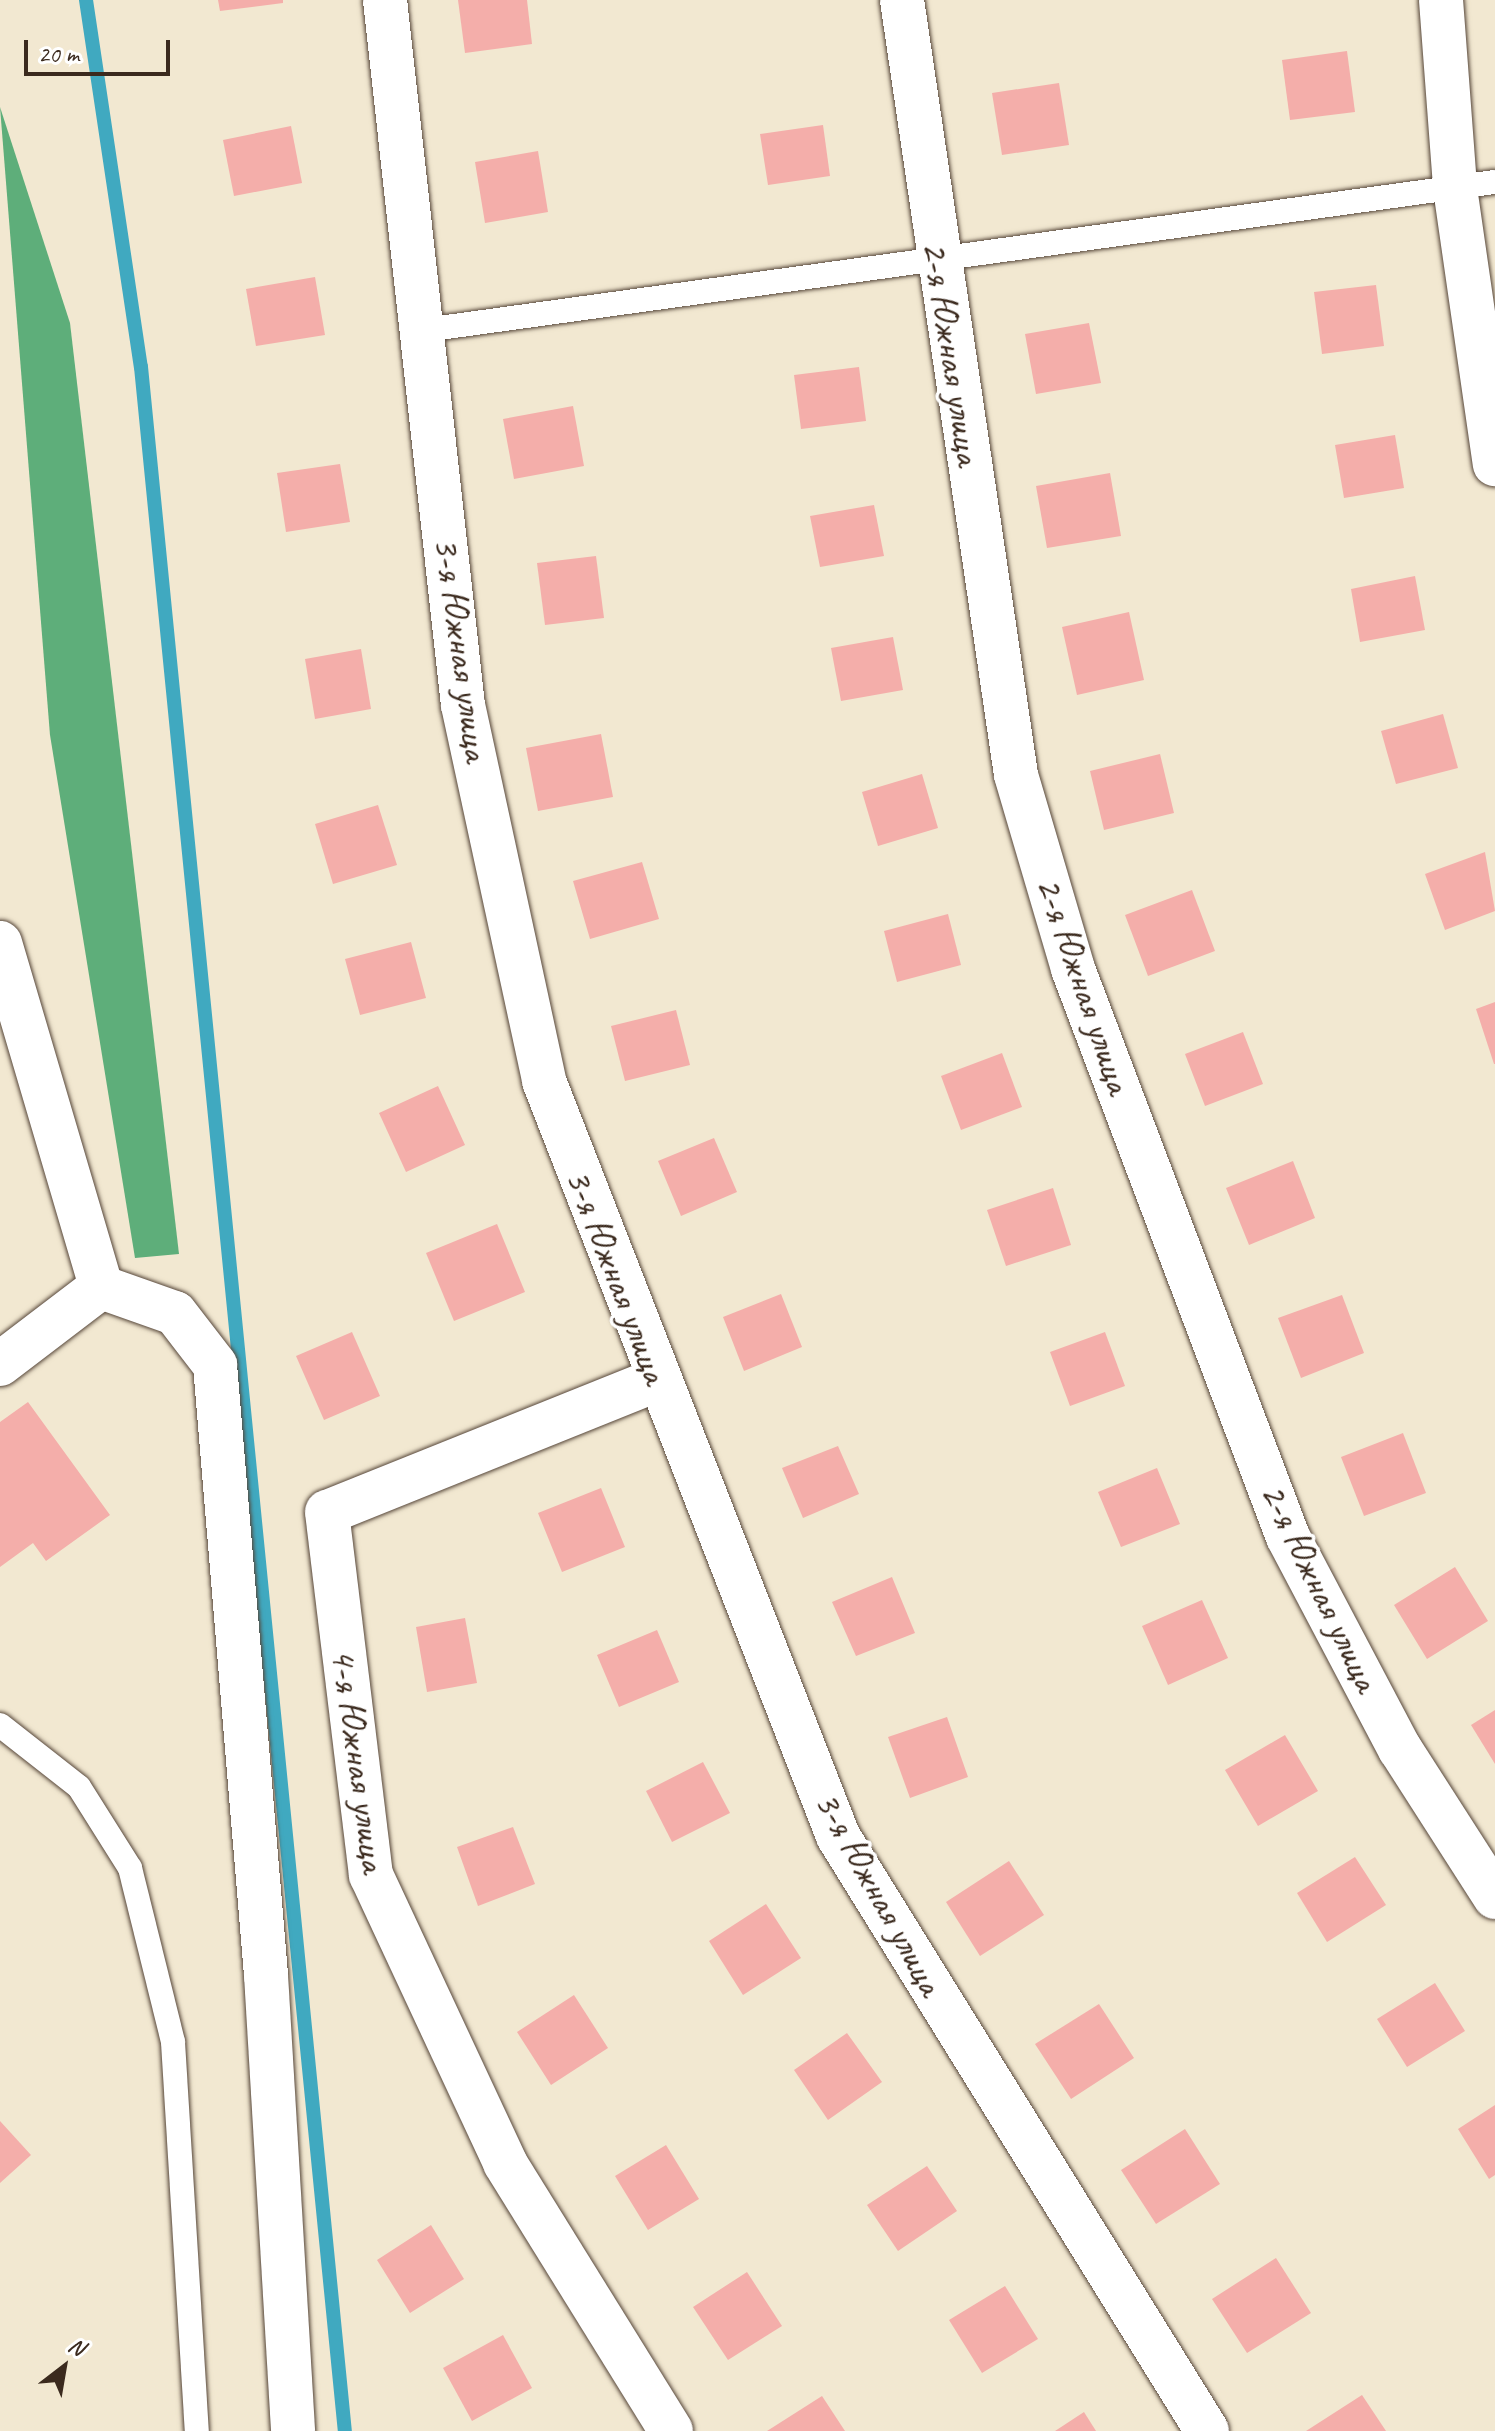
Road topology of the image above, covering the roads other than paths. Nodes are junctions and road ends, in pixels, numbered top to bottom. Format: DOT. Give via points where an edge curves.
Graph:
graph roads {
  1 [pos="385,0"];
  2 [pos="902,0"];
  3 [pos="1441,0"];
  4 [pos="1475,185"];
  5 [pos="938,262"];
  6 [pos="425,330"];
  7 [pos="1495,464"];
  8 [pos="0,943"];
  9 [pos="101,1287"];
  10 [pos="0,1364"];
  11 [pos="656,1380"];
  12 [pos="0,1725"];
  13 [pos="1495,1897"];
  14 [pos="197,2431"];
  15 [pos="293,2431"];
  16 [pos="671,2431"];
  17 [pos="1207,2431"];
  1 -- 6 [label="street, 3-я Южная улица"];
  2 -- 5 [label="street, 2-я Южная улица"];
  3 -- 4 [label="street"];
  4 -- 5 [label="lane"];
  4 -- 7 [label="street"];
  5 -- 6 [label="lane"];
  5 -- 13 [label="street, 2-я Южная улица" via="1016,775 1073,969 1288,1537 1400,1749"];
  6 -- 11 [label="street, 3-я Южная улица" via="463,705 537,1051"];
  8 -- 9 [label="street"];
  9 -- 10 [label="street"];
  9 -- 15 [label="street" via="175,1313 215,1365 266,1975"];
  11 -- 16 [label="street, 4-я Южная улица" via="327,1512 371,1875 505,2163"];
  11 -- 17 [label="street, 3-я Южная улица" via="838,1836"];
  12 -- 14 [label="lane" via="79,1787 130,1868 173,2042"];
}
